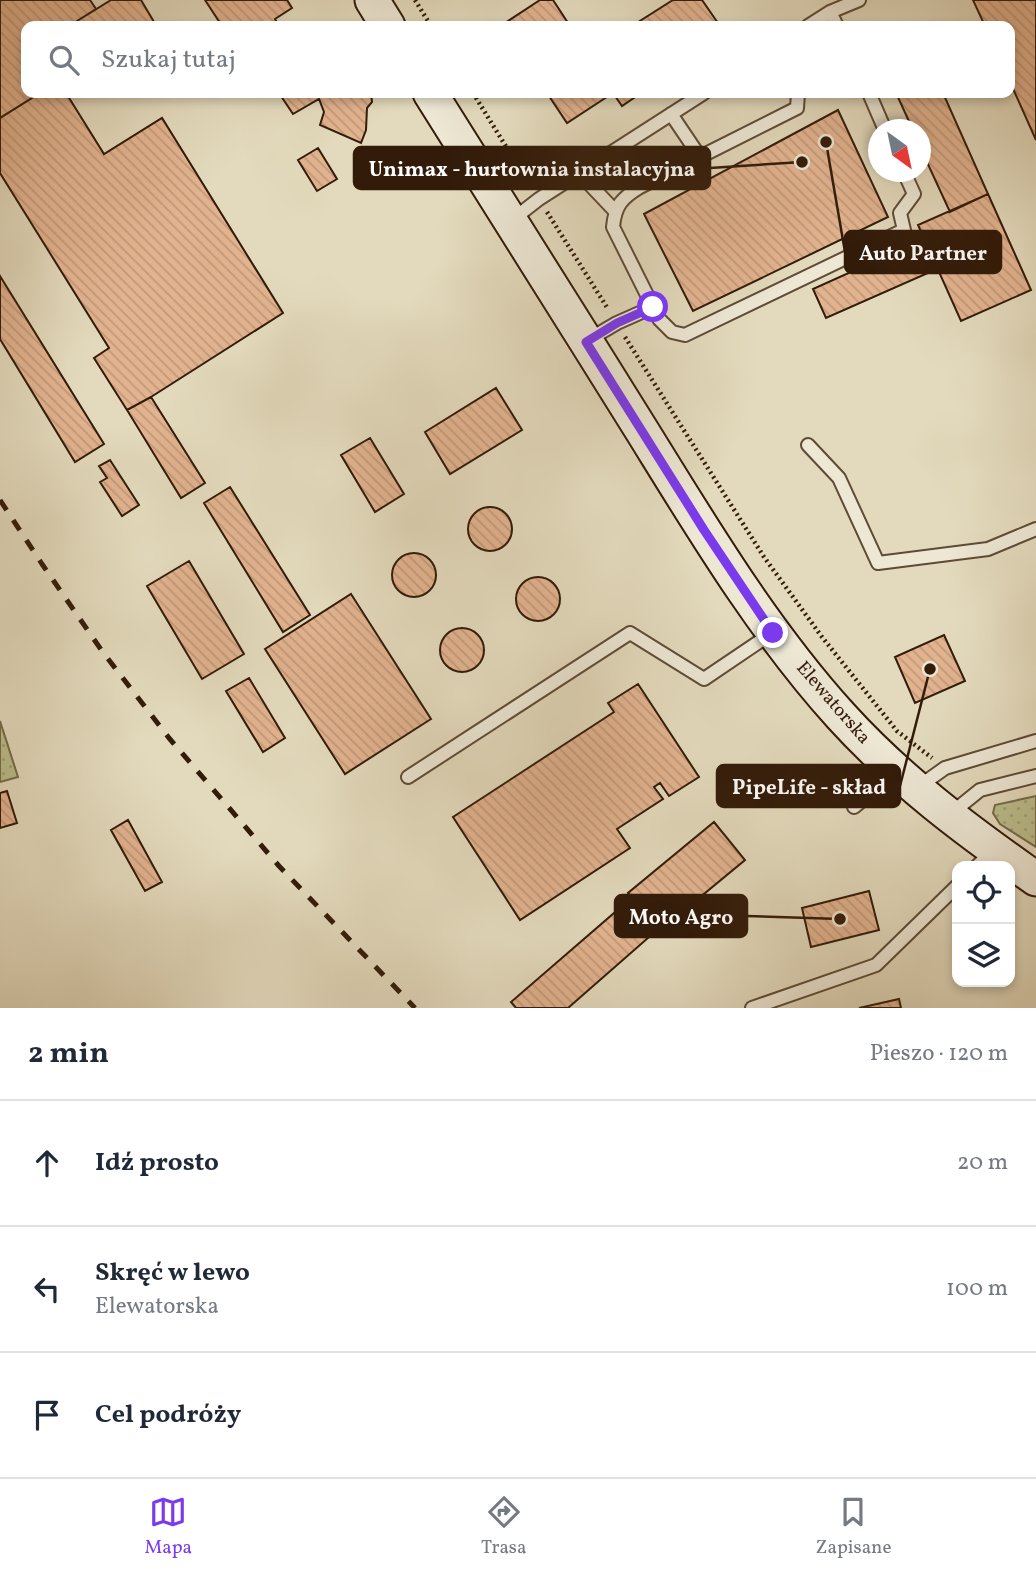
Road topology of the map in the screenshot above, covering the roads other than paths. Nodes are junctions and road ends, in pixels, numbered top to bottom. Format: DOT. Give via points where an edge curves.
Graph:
graph roads {
  1 [pos="372,0"];
  2 [pos="859,0"];
  3 [pos="830,12"];
  4 [pos="385,21"];
  5 [pos="816,21"];
  6 [pos="834,21"];
  7 [pos="433,98"];
  8 [pos="696,98"];
  9 [pos="798,98"];
  10 [pos="871,98"];
  11 [pos="671,114"];
  12 [pos="880,119"];
  13 [pos="700,157"];
  14 [pos="579,173"];
  15 [pos="909,182"];
  16 [pos="615,211"];
  17 [pos="510,221"];
  18 [pos="653,307"];
  19 [pos="586,342"];
  20 [pos="808,445"];
  21 [pos="1036,529"];
  22 [pos="773,633"];
  23 [pos="1036,741"];
  24 [pos="1036,776"];
  25 [pos="408,777"];
  26 [pos="906,781"];
  27 [pos="854,807"];
  28 [pos="949,816"];
  29 [pos="985,858"];
  30 [pos="1036,879"];
  31 [pos="952,891"];
  32 [pos="752,1008"];
  1 -- 4 [label="street"];
  2 -- 3 [label="lane"];
  3 -- 5 [label="lane"];
  3 -- 6 [label="lane"];
  7 -- 17 [label="street, Elewatorska"];
  8 -- 11 [label="lane"];
  9 -- 13 [label="lane" via="797,108"];
  10 -- 12 [label="lane"];
  11 -- 13 [label="lane"];
  11 -- 14 [label="lane"];
  13 -- 16 [label="lane" via="625,196"];
  14 -- 16 [label="lane"];
  14 -- 17 [label="lane"];
  15 -- 18 [label="lane" via="915,194 900,213 904,230 685,335 672,332"];
  16 -- 18 [label="lane" via="613,227"];
  17 -- 19 [label="street, Elewatorska"];
  18 -- 19 [label="lane"];
  19 -- 22 [label="street, Elewatorska"];
  20 -- 21 [label="lane" via="839,478 878,563 988,549"];
  22 -- 25 [label="lane" via="704,679 631,633"];
  22 -- 26 [label="street, Elewatorska" via="841,716"];
  23 -- 26 [label="lane"];
  24 -- 28 [label="lane" via="981,790"];
  26 -- 27 [label="lane"];
  26 -- 28 [label="street, Elewatorska"];
  28 -- 29 [label="street, Elewatorska"];
  29 -- 30 [label="street, Elewatorska"];
  31 -- 32 [label="lane" via="876,965"];
}
